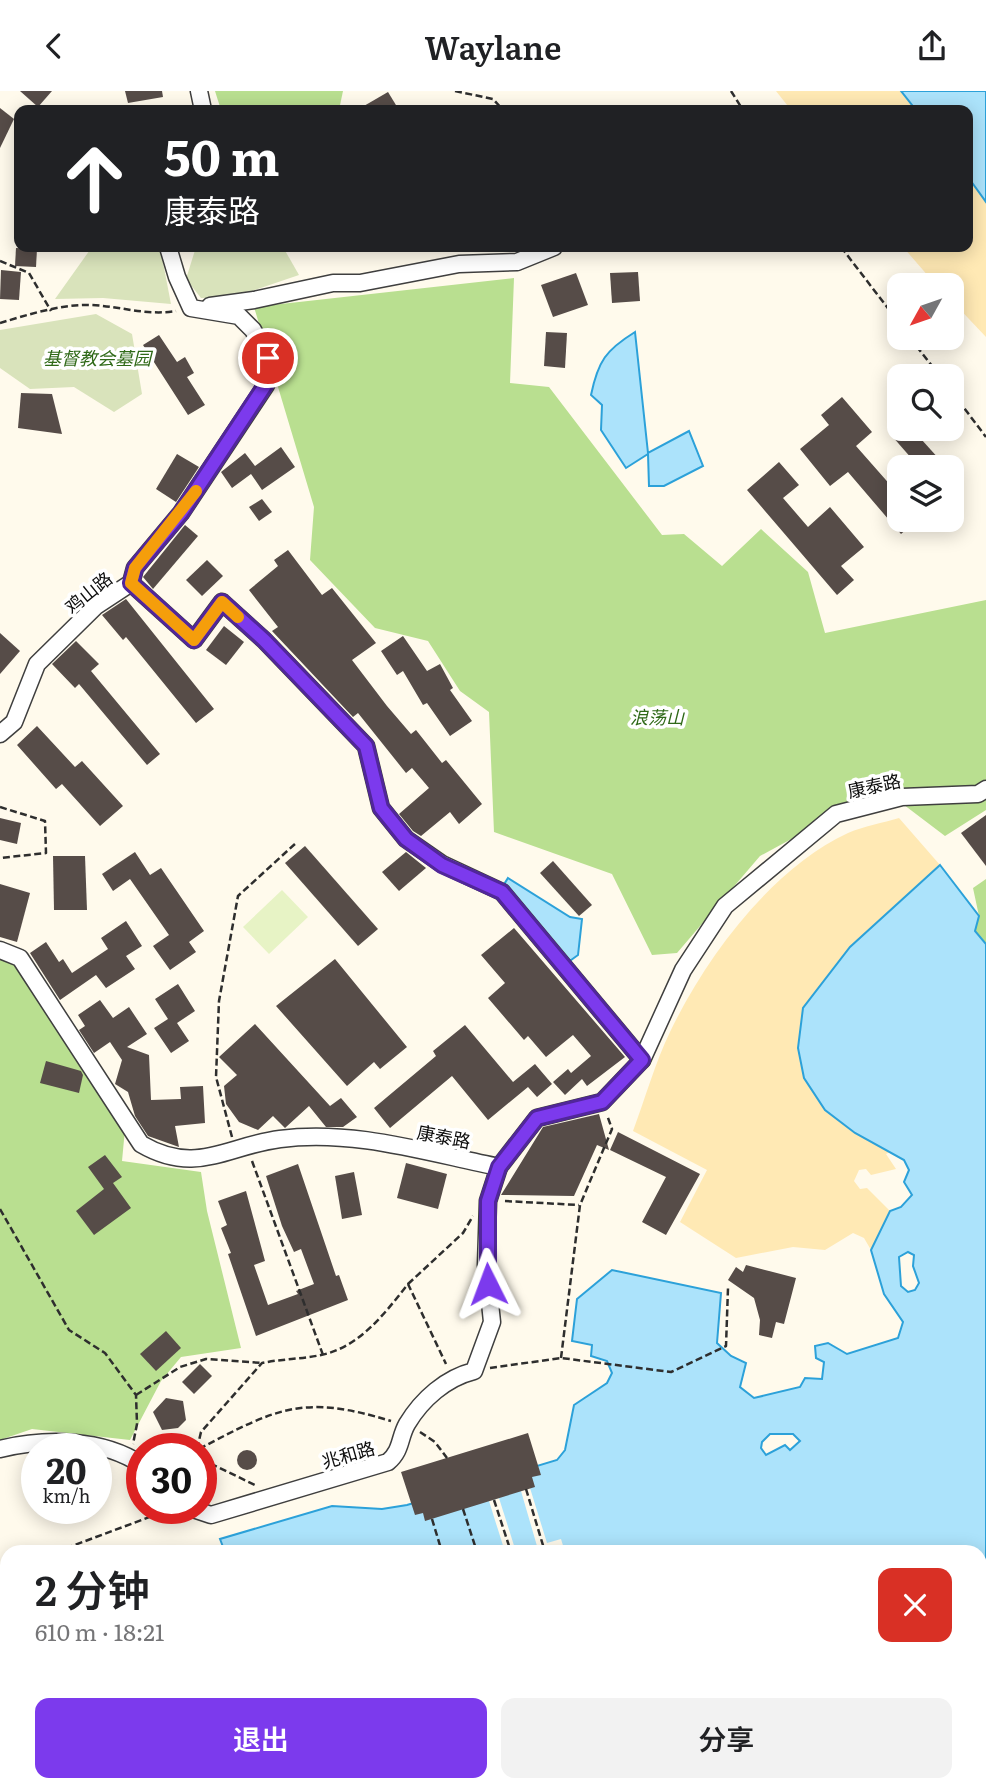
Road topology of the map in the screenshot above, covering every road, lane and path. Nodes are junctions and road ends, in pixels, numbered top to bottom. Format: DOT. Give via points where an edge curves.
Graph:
graph roads {
  1 [pos="455,91"];
  2 [pos="498,105"];
  3 [pos="170,252"];
  4 [pos="542,252"];
  5 [pos="845,252"];
  6 [pos="0,261"];
  7 [pos="887,307"];
  8 [pos="191,308"];
  9 [pos="51,311"];
  10 [pos="0,323"];
  11 [pos="919,350"];
  12 [pos="931,364"];
  13 [pos="964,409"];
  14 [pos="986,437"];
  15 [pos="131,583"];
  16 [pos="0,734"];
  17 [pos="986,789"];
  18 [pos="0,807"];
  19 [pos="296,843"];
  20 [pos="0,858"];
  21 [pos="0,950"];
  22 [pos="642,1060"];
  23 [pos="602,1102"];
  24 [pos="241,1149"];
  25 [pos="499,1167"];
  26 [pos="580,1205"];
  27 [pos="481,1206"];
  28 [pos="0,1209"];
  29 [pos="408,1284"];
  30 [pos="728,1288"];
  31 [pos="323,1355"];
  32 [pos="561,1358"];
  33 [pos="262,1363"];
  34 [pos="474,1371"];
  35 [pos="452,1377"];
  36 [pos="136,1395"];
  37 [pos="406,1426"];
  38 [pos="137,1433"];
  39 [pos="201,1433"];
  40 [pos="217,1440"];
  41 [pos="0,1449"];
  42 [pos="126,1458"];
  43 [pos="447,1458"];
  44 [pos="217,1467"];
  45 [pos="526,1489"];
  46 [pos="275,1495"];
  47 [pos="494,1500"];
  48 [pos="463,1509"];
  49 [pos="217,1513"];
  50 [pos="432,1519"];
  51 [pos="131,1524"];
  52 [pos="75,1545"];
  53 [pos="440,1545"];
  54 [pos="475,1545"];
  55 [pos="509,1545"];
  56 [pos="543,1545"];
  1 -- 2 [label="path" via="493,99"];
  3 -- 8 [label="street"];
  4 -- 8 [label="street" via="517,262 459,264"];
  5 -- 7 [label="path"];
  6 -- 9 [label="path" via="29,274"];
  8 -- 9 [label="path" via="155,314 88,305"];
  8 -- 15 [label="street, 鸡山路" via="239,316 253,330 268,358 266,384 181,513 135,568"];
  9 -- 10 [label="path"];
  11 -- 12 [label="path"];
  13 -- 14 [label="path"];
  15 -- 16 [label="street, 鸡山路" via="96,606 37,664 14,722"];
  15 -- 22 [label="street" via="194,640 222,602 264,640 366,746 381,808 406,839 442,865 502,892"];
  17 -- 22 [label="street, 康泰路" via="978,794 902,797 836,814 806,837 725,907 684,970"];
  18 -- 20 [label="path" via="45,821 46,853"];
  19 -- 24 [label="path" via="238,896 219,1001 216,1077"];
  21 -- 24 [label="street, 康泰路" via="19,958 141,1144 156,1153 192,1161"];
  22 -- 23 [label="street, 康泰路"];
  23 -- 25 [label="street" via="537,1118"];
  23 -- 26 [label="path" via="612,1129"];
  24 -- 25 [label="street, 康泰路" via="280,1139 345,1136"];
  24 -- 31 [label="path"];
  25 -- 27 [label="street"];
  26 -- 27 [label="path"];
  26 -- 32 [label="path"];
  27 -- 29 [label="path" via="463,1233"];
  27 -- 34 [label="street" via="492,1322"];
  28 -- 36 [label="path" via="69,1330 105,1353"];
  29 -- 31 [label="path" via="376,1324"];
  29 -- 35 [label="path"];
  30 -- 32 [label="path" via="726,1346 671,1372"];
  31 -- 33 [label="path"];
  32 -- 34 [label="path"];
  33 -- 36 [label="path" via="205,1359 180,1367"];
  33 -- 39 [label="path"];
  34 -- 35 [label="street, 兆和路"];
  35 -- 37 [label="street, 兆和路"];
  36 -- 38 [label="path"];
  37 -- 40 [label="path" via="358,1411 299,1406"];
  37 -- 43 [label="path" via="435,1442"];
  37 -- 46 [label="street, 兆和路" via="402,1444 388,1462"];
  41 -- 42 [label="street" via="28,1442 78,1443"];
  44 -- 46 [label="path"];
  45 -- 56 [label="path"];
  46 -- 49 [label="street, 兆和路"];
  47 -- 55 [label="path"];
  48 -- 54 [label="path"];
  50 -- 53 [label="path"];
  51 -- 52 [label="path"];
}
